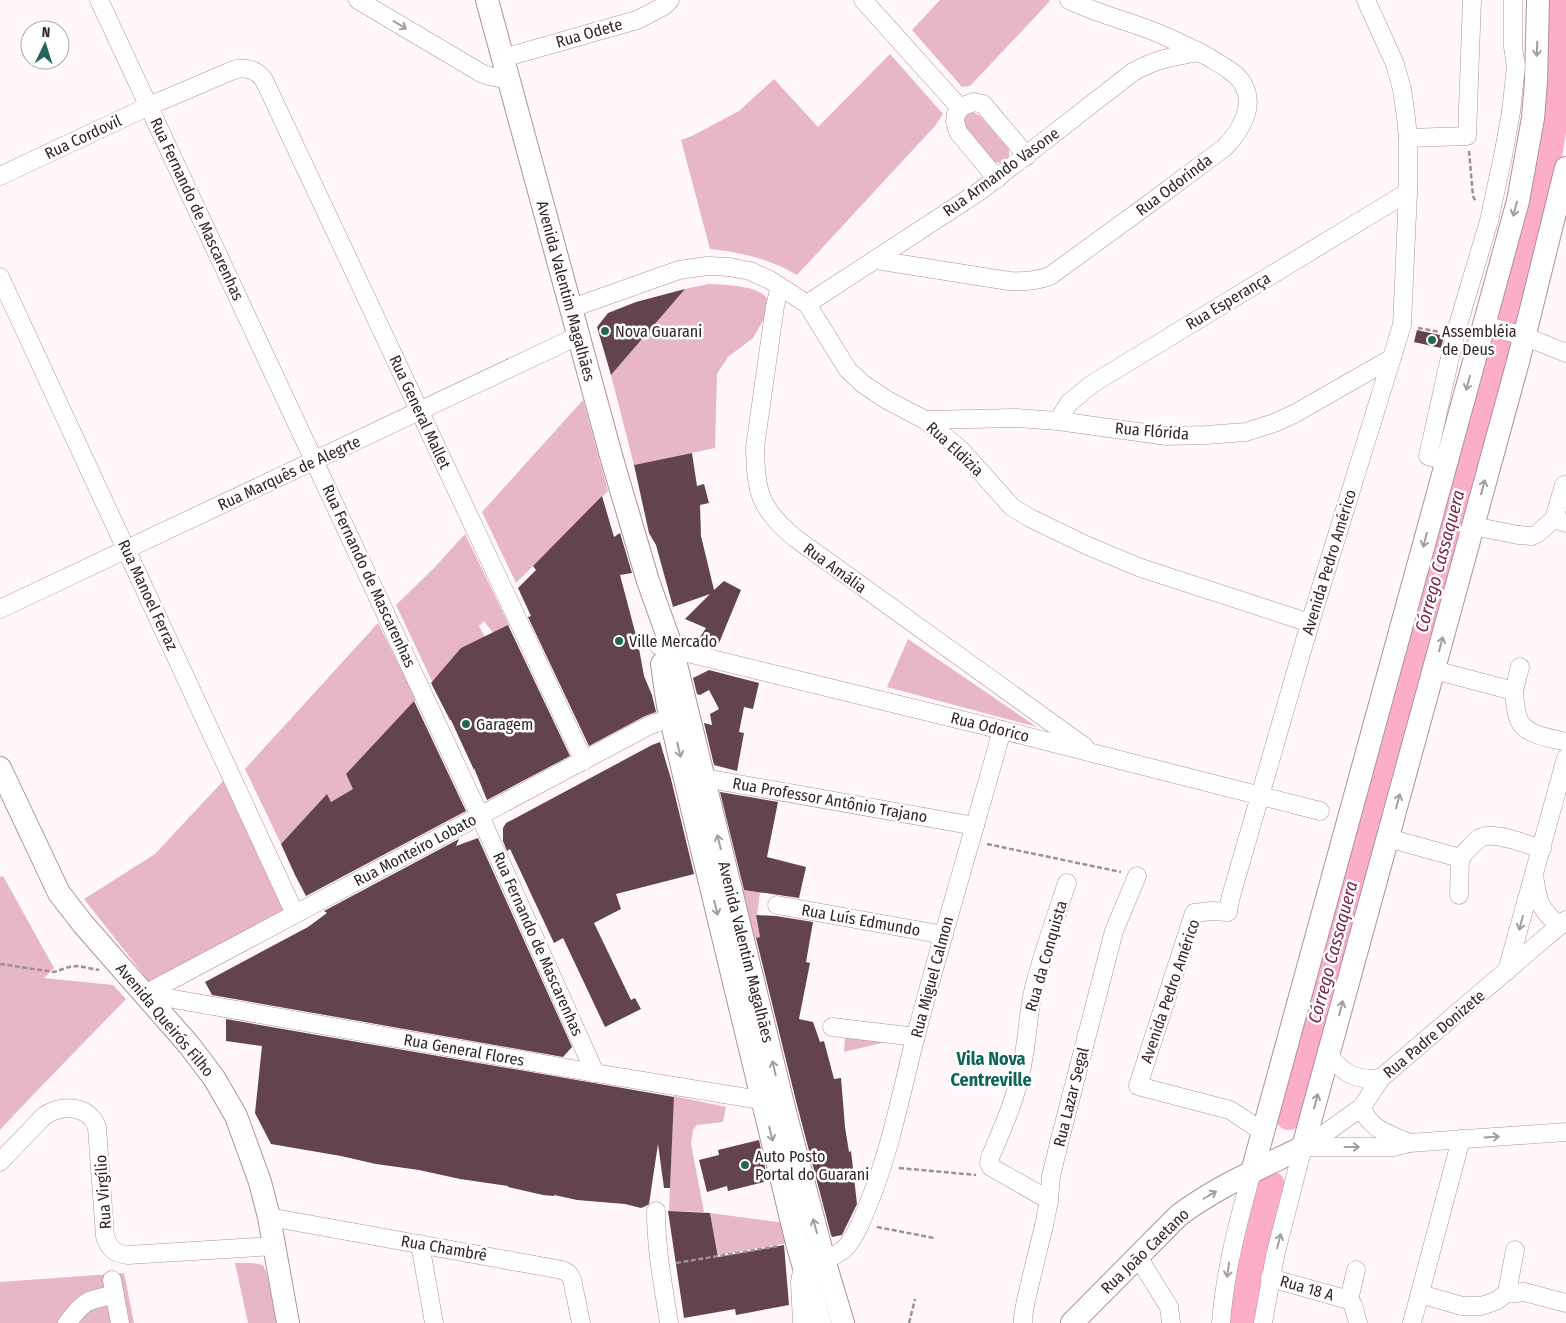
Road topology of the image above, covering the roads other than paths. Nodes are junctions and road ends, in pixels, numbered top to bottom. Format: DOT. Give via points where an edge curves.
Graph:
graph roads {
  1 [pos="99,0"];
  2 [pos="358,0"];
  3 [pos="487,0"];
  4 [pos="670,0"];
  5 [pos="863,0"];
  6 [pos="1069,0"];
  7 [pos="1366,0"];
  8 [pos="1472,0"];
  9 [pos="1513,0"];
  10 [pos="1538,0"];
  11 [pos="1200,52"];
  12 [pos="503,58"];
  13 [pos="251,69"];
  14 [pos="509,80"];
  15 [pos="149,106"];
  16 [pos="960,108"];
  17 [pos="1408,138"];
  18 [pos="1027,156"];
  19 [pos="1566,168"];
  20 [pos="0,176"];
  21 [pos="997,179"];
  22 [pos="1408,192"];
  23 [pos="876,260"];
  24 [pos="0,277"];
  25 [pos="780,287"];
  26 [pos="806,304"];
  27 [pos="572,308"];
  28 [pos="1503,331"];
  29 [pos="578,336"];
  30 [pos="1566,353"];
  31 [pos="1392,358"];
  32 [pos="420,411"];
  33 [pos="925,420"];
  34 [pos="1058,421"];
  35 [pos="315,460"];
  36 [pos="1446,462"];
  37 [pos="1564,484"];
  38 [pos="1560,521"];
  39 [pos="1473,526"];
  40 [pos="126,550"];
  41 [pos="0,609"];
  42 [pos="1310,623"];
  43 [pos="666,647"];
  44 [pos="1520,667"];
  45 [pos="1434,670"];
  46 [pos="1514,691"];
  47 [pos="680,717"];
  48 [pos="1002,730"];
  49 [pos="1566,742"];
  50 [pos="1093,753"];
  51 [pos="1566,758"];
  52 [pos="584,761"];
  53 [pos="0,768"];
  54 [pos="694,776"];
  55 [pos="1260,796"];
  56 [pos="1320,810"];
  57 [pos="480,816"];
  58 [pos="973,833"];
  59 [pos="1388,838"];
  60 [pos="1542,849"];
  61 [pos="1460,858"];
  62 [pos="1137,876"];
  63 [pos="1534,876"];
  64 [pos="1067,883"];
  65 [pos="1459,896"];
  66 [pos="778,905"];
  67 [pos="295,914"];
  68 [pos="1563,923"];
  69 [pos="944,935"];
  70 [pos="1507,972"];
  71 [pos="145,994"];
  72 [pos="832,1027"];
  73 [pos="916,1036"];
  74 [pos="1328,1055"];
  75 [pos="595,1073"];
  76 [pos="1381,1078"];
  77 [pos="773,1103"];
  78 [pos="1362,1107"];
  79 [pos="1263,1132"];
  80 [pos="1566,1132"];
  81 [pos="1461,1139"];
  82 [pos="1409,1143"];
  83 [pos="1303,1147"];
  84 [pos="0,1162"];
  85 [pos="1252,1172"];
  86 [pos="1049,1200"];
  87 [pos="656,1211"];
  88 [pos="269,1217"];
  89 [pos="420,1244"];
  90 [pos="274,1246"];
  91 [pos="1515,1250"];
  92 [pos="1138,1257"];
  93 [pos="813,1262"];
  94 [pos="1356,1270"];
  95 [pos="1270,1278"];
  96 [pos="1507,1293"];
  97 [pos="1420,1294"];
  98 [pos="1349,1300"];
  99 [pos="1566,1303"];
  100 [pos="67,1323"];
  101 [pos="120,1323"];
  102 [pos="288,1323"];
  103 [pos="434,1323"];
  104 [pos="581,1323"];
  105 [pos="670,1323"];
  106 [pos="802,1323"];
  107 [pos="820,1323"];
  108 [pos="843,1323"];
  109 [pos="1024,1323"];
  110 [pos="1072,1323"];
  111 [pos="1171,1323"];
  112 [pos="1221,1323"];
  113 [pos="1263,1323"];
  114 [pos="1358,1323"];
  115 [pos="1412,1323"];
  1 -- 15 [label="street, Rua Fernando de Mascarenhas"];
  2 -- 14 [label="street, one-way" via="481,73"];
  3 -- 12 [label="main road, Avenida Valentim Magalhães"];
  4 -- 12 [label="street, Rua Odete" via="636,20"];
  5 -- 16 [label="street"];
  6 -- 11 [label="street, Rua Odorinda"];
  7 -- 17 [label="street, Avenida Pedro Américo" via="1395,64 1402,89"];
  8 -- 17 [label="street" via="1467,136"];
  9 -- 36 [label="street" via="1516,66 1499,178 1455,335 1428,456"];
  10 -- 28 [label="main road, one-way" via="1534,118 1518,201"];
  11 -- 18 [label="street, Rua Armando Vasone" via="1150,63 1133,72"];
  11 -- 23 [label="street, Rua Odorinda" via="1242,83 1248,101 1247,112 1236,134 1224,148 1050,276 1009,281"];
  12 -- 14 [label="main road, Avenida Valentim Magalhães"];
  13 -- 15 [label="street, Rua Cordovil" via="236,69"];
  13 -- 32 [label="street, Rua General Mallet" via="264,80"];
  14 -- 27 [label="main road, Avenida Valentim Magalhães"];
  15 -- 20 [label="street, Rua Cordovil"];
  15 -- 35 [label="street, Rua Fernando de Mascarenhas"];
  16 -- 18 [label="street" via="974,102 983,104"];
  16 -- 21 [label="street" via="955,121 958,132"];
  17 -- 22 [label="street, Avenida Pedro Américo"];
  18 -- 21 [label="street, Rua Armando Vasone"];
  19 -- 28 [label="main road"];
  21 -- 23 [label="street, Rua Armando Vasone"];
  22 -- 31 [label="street, Avenida Pedro Américo" via="1402,325"];
  22 -- 34 [label="street, Rua Esperança" via="1092,384 1069,403"];
  23 -- 26 [label="street, Rua Armando Vasone"];
  24 -- 40 [label="street, Rua Manoel Ferraz"];
  25 -- 26 [label="street, Rua Eldizia"];
  25 -- 27 [label="street, Rua Eldizia" via="750,271 707,266 679,270"];
  25 -- 50 [label="street, Rua Amália" via="755,447 759,494 768,511 795,538"];
  26 -- 33 [label="street, Rua Eldizia" via="848,370 887,400"];
  27 -- 29 [label="main road, Avenida Valentim Magalhães"];
  28 -- 30 [label="street"];
  28 -- 36 [label="main road, one-way"];
  39 -- 28 [label="main road, one-way"];
  29 -- 32 [label="street, Rua Marquês de Alegrte"];
  29 -- 43 [label="main road, Avenida Valentim Magalhães"];
  31 -- 34 [label="street, Rua Flórida" via="1294,414 1246,432 1167,436"];
  31 -- 42 [label="street, Avenida Pedro Américo"];
  32 -- 35 [label="street, Rua Marquês de Alegrte"];
  32 -- 52 [label="street, Rua General Mallet"];
  33 -- 34 [label="street, Rua Flórida" via="1016,418"];
  33 -- 42 [label="street, Rua Eldizia" via="961,450 1012,507 1030,518 1141,568"];
  35 -- 40 [label="street, Rua Marquês de Alegrte"];
  35 -- 57 [label="street, Rua Fernando de Mascarenhas"];
  36 -- 79 [label="main road, one-way"];
  37 -- 38 [label="street"];
  38 -- 39 [label="street" via="1532,536"];
  45 -- 39 [label="main road, one-way"];
  40 -- 41 [label="street, Rua Marquês de Alegrte"];
  40 -- 67 [label="street, Rua Manoel Ferraz"];
  42 -- 55 [label="street, Avenida Pedro Américo"];
  43 -- 47 [label="main road, Avenida Valentim Magalhães"];
  43 -- 48 [label="street, Rua Odorico"];
  44 -- 46 [label="street"];
  45 -- 46 [label="street"];
  59 -- 45 [label="main road, one-way"];
  46 -- 49 [label="street" via="1521,724 1531,732"];
  47 -- 52 [label="street, Rua Monteiro Lobato" via="650,725"];
  47 -- 54 [label="main road, Avenida Valentim Magalhães"];
  48 -- 50 [label="street, Rua Odorico"];
  48 -- 58 [label="street, Rua Miguel Calmon"];
  50 -- 55 [label="street, Rua Odorico"];
  51 -- 60 [label="street"];
  52 -- 57 [label="street, Rua Monteiro Lobato"];
  53 -- 71 [label="main road, Avenida Queirós Filho" via="59,893"];
  54 -- 58 [label="street, Rua Professor Antônio Trajano"];
  54 -- 77 [label="main road, Avenida Valentim Magalhães"];
  55 -- 56 [label="street, Rua Odorico"];
  55 -- 79 [label="street, Avenida Pedro Américo" via="1228,912 1194,913 1138,1086 1230,1110"];
  57 -- 67 [label="street, Rua Monteiro Lobato"];
  57 -- 75 [label="street, Rua Fernando de Mascarenhas"];
  58 -- 69 [label="street, Rua Miguel Calmon"];
  59 -- 61 [label="street"];
  74 -- 59 [label="main road, one-way"];
  60 -- 61 [label="street" via="1498,836 1486,836 1478,839"];
  60 -- 63 [label="street"];
  61 -- 65 [label="street"];
  62 -- 86 [label="street, Rua Lazar Segal" via="1114,931 1051,1176"];
  63 -- 68 [label="street" via="1539,904 1548,916"];
  63 -- 70 [label="street, one-way"];
  64 -- 86 [label="street, Rua da Conquista" via="1033,992 1018,1087 989,1163"];
  66 -- 69 [label="street, Rua Luís Edmundo"];
  67 -- 71 [label="street, Rua Monteiro Lobato"];
  68 -- 70 [label="street, Rua Padre Donizete"];
  69 -- 73 [label="street, Rua Miguel Calmon"];
  70 -- 76 [label="street, Rua Padre Donizete"];
  71 -- 75 [label="street, Rua General Flores"];
  71 -- 88 [label="main road, Avenida Queirós Filho" via="189,1045 236,1116"];
  72 -- 73 [label="street"];
  73 -- 93 [label="street, Rua Miguel Calmon" via="883,1166 860,1224 846,1247 837,1254"];
  74 -- 76 [label="street" via="1339,1067 1358,1078"];
  83 -- 74 [label="main road, one-way"];
  75 -- 77 [label="street, Rua General Flores"];
  76 -- 78 [label="street, Rua Padre Donizete"];
  93 -- 77 [label="main road, Avenida Valentim Magalhães, one-way"];
  77 -- 93 [label="main road, Avenida Valentim Magalhães, one-way" via="797,1243"];
  78 -- 82 [label="street" via="1374,1126"];
  78 -- 83 [label="street, Rua Padre Donizete"];
  79 -- 85 [label="main road"];
  81 -- 80 [label="street, one-way"];
  81 -- 82 [label="street"];
  81 -- 97 [label="street"];
  83 -- 82 [label="street, one-way" via="1393,1147"];
  83 -- 85 [label="main road, Rua João Caetano"];
  95 -- 83 [label="street, one-way"];
  84 -- 90 [label="street, Rua Virgílio" via="52,1110 84,1111 97,1127 105,1236 112,1250 128,1255"];
  92 -- 85 [label="main road, Rua João Caetano, one-way" via="1189,1207"];
  85 -- 112 [label="street, one-way" via="1229,1262"];
  86 -- 109 [label="street, Rua Lazar Segal" via="1026,1300"];
  87 -- 105 [label="street" via="659,1266"];
  88 -- 89 [label="street, Rua Chambrê"];
  88 -- 90 [label="main road, Avenida Queirós Filho"];
  89 -- 103 [label="street"];
  89 -- 104 [label="street, Rua Chambrê" via="562,1270 572,1279"];
  90 -- 102 [label="main road, Avenida Queirós Filho"];
  91 -- 96 [label="street"];
  92 -- 110 [label="main road, Rua João Caetano"];
  92 -- 111 [label="street" via="1169,1306"];
  93 -- 106 [label="street" via="800,1282"];
  93 -- 107 [label="main road, Avenida Valentim Magalhães"];
  93 -- 108 [label="main road, Avenida Valentim Magalhães"];
  94 -- 98 [label="street"];
  95 -- 98 [label="street, Rua 18 A"];
  95 -- 113 [label="street"];
  96 -- 97 [label="street" via="1481,1306 1462,1306"];
  96 -- 99 [label="street" via="1524,1292"];
  97 -- 115 [label="street"];
  98 -- 114 [label="street, Rua 18 A"];
  100 -- 101 [label="street" via="87,1301 113,1287"];
}
